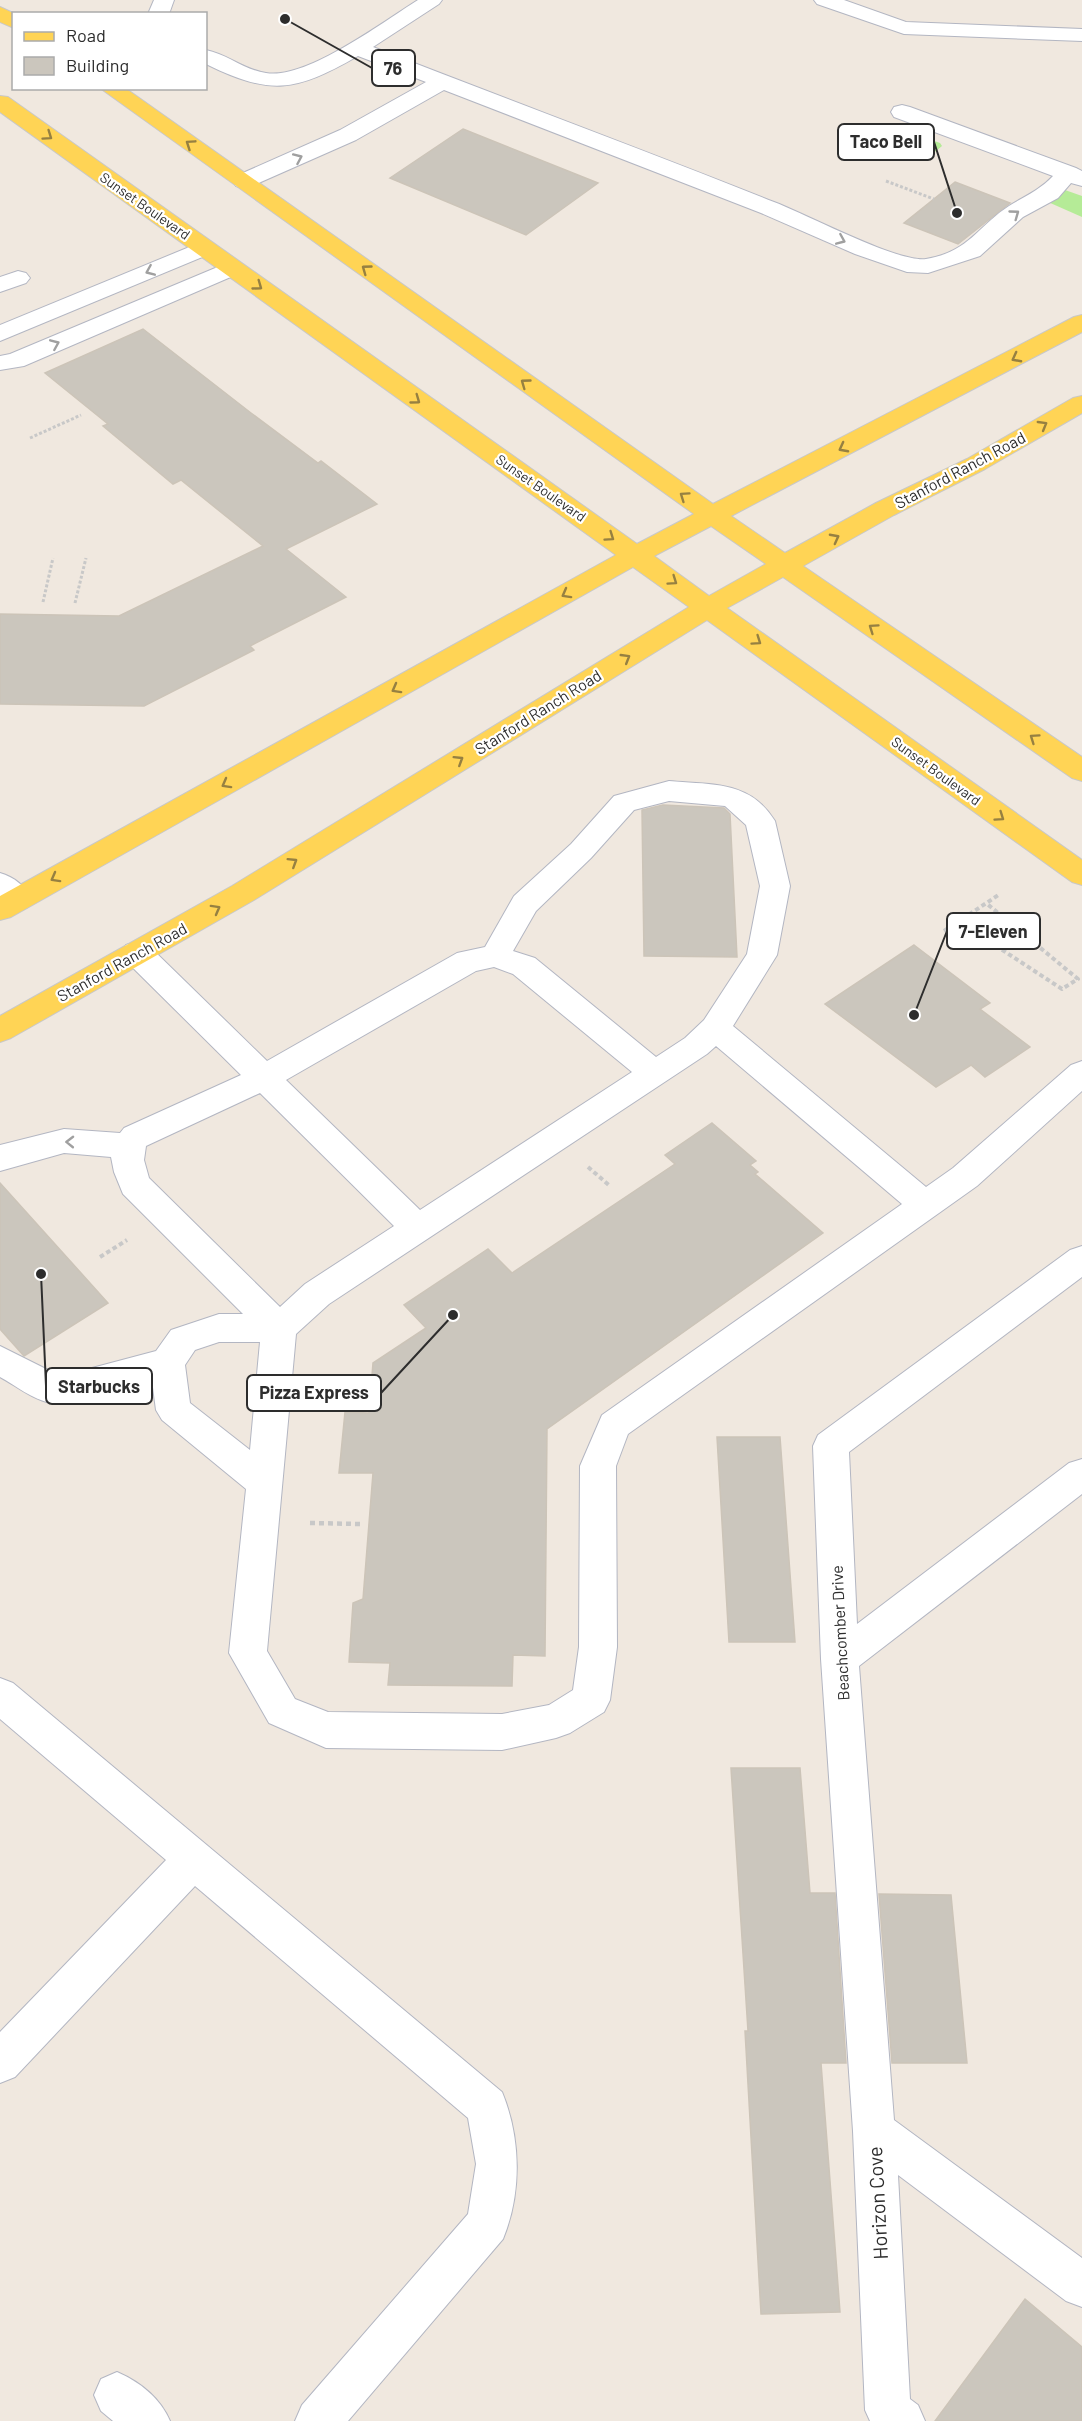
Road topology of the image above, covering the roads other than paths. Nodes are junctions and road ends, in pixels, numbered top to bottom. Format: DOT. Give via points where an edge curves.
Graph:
graph roads {
  1 [pos="432,0"];
  2 [pos="824,0"];
  3 [pos="1082,35"];
  4 [pos="356,48"];
  5 [pos="207,57"];
  6 [pos="417,72"];
  7 [pos="442,82"];
  8 [pos="388,88"];
  9 [pos="113,90"];
  10 [pos="0,102"];
  11 [pos="902,112"];
  12 [pos="339,116"];
  13 [pos="225,167"];
  14 [pos="1075,176"];
  15 [pos="244,181"];
  16 [pos="775,211"];
  17 [pos="848,218"];
  18 [pos="204,248"];
  19 [pos="232,268"];
  20 [pos="1082,322"];
  21 [pos="0,334"];
  22 [pos="0,363"];
  23 [pos="1082,403"];
  24 [pos="712,516"];
  25 [pos="636,555"];
  26 [pos="783,565"];
  27 [pos="709,607"];
  28 [pos="1082,771"];
  29 [pos="1082,875"];
  30 [pos="6,897"];
  31 [pos="137,952"];
  32 [pos="495,956"];
  33 [pos="715,1028"];
  34 [pos="0,1030"];
  35 [pos="654,1073"];
  36 [pos="1082,1073"];
  37 [pos="266,1077"];
  38 [pos="129,1146"];
  39 [pos="0,1158"];
  40 [pos="925,1205"];
  41 [pos="417,1228"];
  42 [pos="1082,1259"];
  43 [pos="279,1328"];
  44 [pos="0,1360"];
  45 [pos="168,1362"];
  46 [pos="1082,1474"];
  47 [pos="264,1483"];
  48 [pos="840,1659"];
  49 [pos="0,1695"];
  50 [pos="193,1860"];
  51 [pos="0,2062"];
  52 [pos="874,2131"];
  53 [pos="1082,2285"];
  54 [pos="318,2421"];
  55 [pos="902,2421"];
  1 -- 4 [label="street"];
  2 -- 3 [label="street" via="904,28"];
  4 -- 5 [label="street" via="300,76 281,81 248,76"];
  4 -- 6 [label="street"];
  6 -- 7 [label="street"];
  6 -- 8 [label="street"];
  15 -- 7 [label="street, one-way" via="348,135"];
  7 -- 16 [label="street"];
  13 -- 9 [label="main road, one-way"];
  10 -- 18 [label="main road, Sunset Boulevard, one-way"];
  11 -- 14 [label="street"];
  12 -- 13 [label="street"];
  13 -- 15 [label="main road"];
  16 -- 14 [label="street, one-way" via="907,265 928,266 972,251 1015,212"];
  24 -- 15 [label="main road, one-way"];
  16 -- 17 [label="street"];
  18 -- 19 [label="main road, Sunset Boulevard"];
  18 -- 21 [label="street, one-way"];
  22 -- 19 [label="street, one-way" via="15,361"];
  19 -- 25 [label="main road, Sunset Boulevard, one-way"];
  20 -- 24 [label="main road, one-way"];
  26 -- 23 [label="main road, Stanford Ranch Road, one-way" via="976,464"];
  24 -- 25 [label="main road"];
  24 -- 26 [label="main road"];
  25 -- 27 [label="main road, Sunset Boulevard, one-way"];
  25 -- 30 [label="main road, one-way"];
  26 -- 27 [label="main road, Stanford Ranch Road"];
  28 -- 26 [label="main road, one-way"];
  27 -- 29 [label="main road, Sunset Boulevard, one-way"];
  31 -- 27 [label="main road, Stanford Ranch Road, one-way" via="243,893"];
  31 -- 34 [label="main road, Stanford Ranch Road"];
  31 -- 37 [label="street"];
  32 -- 33 [label="street" via="525,904 624,803 669,791 733,796 760,821 775,886 762,955"];
  32 -- 35 [label="street" via="524,966"];
  32 -- 37 [label="street" via="468,961"];
  33 -- 35 [label="street" via="696,1046"];
  33 -- 40 [label="street"];
  35 -- 41 [label="street"];
  36 -- 40 [label="street" via="965,1177"];
  37 -- 38 [label="street" via="135,1137"];
  37 -- 41 [label="street"];
  38 -- 39 [label="street, one-way" via="64,1141"];
  38 -- 43 [label="street" via="126,1162 135,1185"];
  40 -- 47 [label="street" via="614,1425 598,1466 598,1647 591,1700 556,1721 502,1732 326,1730 282,1711 248,1653"];
  41 -- 43 [label="street" via="317,1294"];
  42 -- 48 [label="street, Beachcomber Drive" via="831,1446"];
  43 -- 45 [label="street" via="219,1328 183,1340"];
  43 -- 47 [label="street"];
  44 -- 45 [label="street" via="52,1389"];
  45 -- 47 [label="street" via="174,1410"];
  46 -- 48 [label="street"];
  48 -- 52 [label="street, Beachcomber Drive"];
  49 -- 50 [label="street"];
  50 -- 51 [label="street"];
  50 -- 54 [label="street" via="487,2107 497,2164 488,2224"];
  52 -- 53 [label="street, Horizon Cove"];
  52 -- 55 [label="street, Horizon Cove" via="888,2410"];
}
